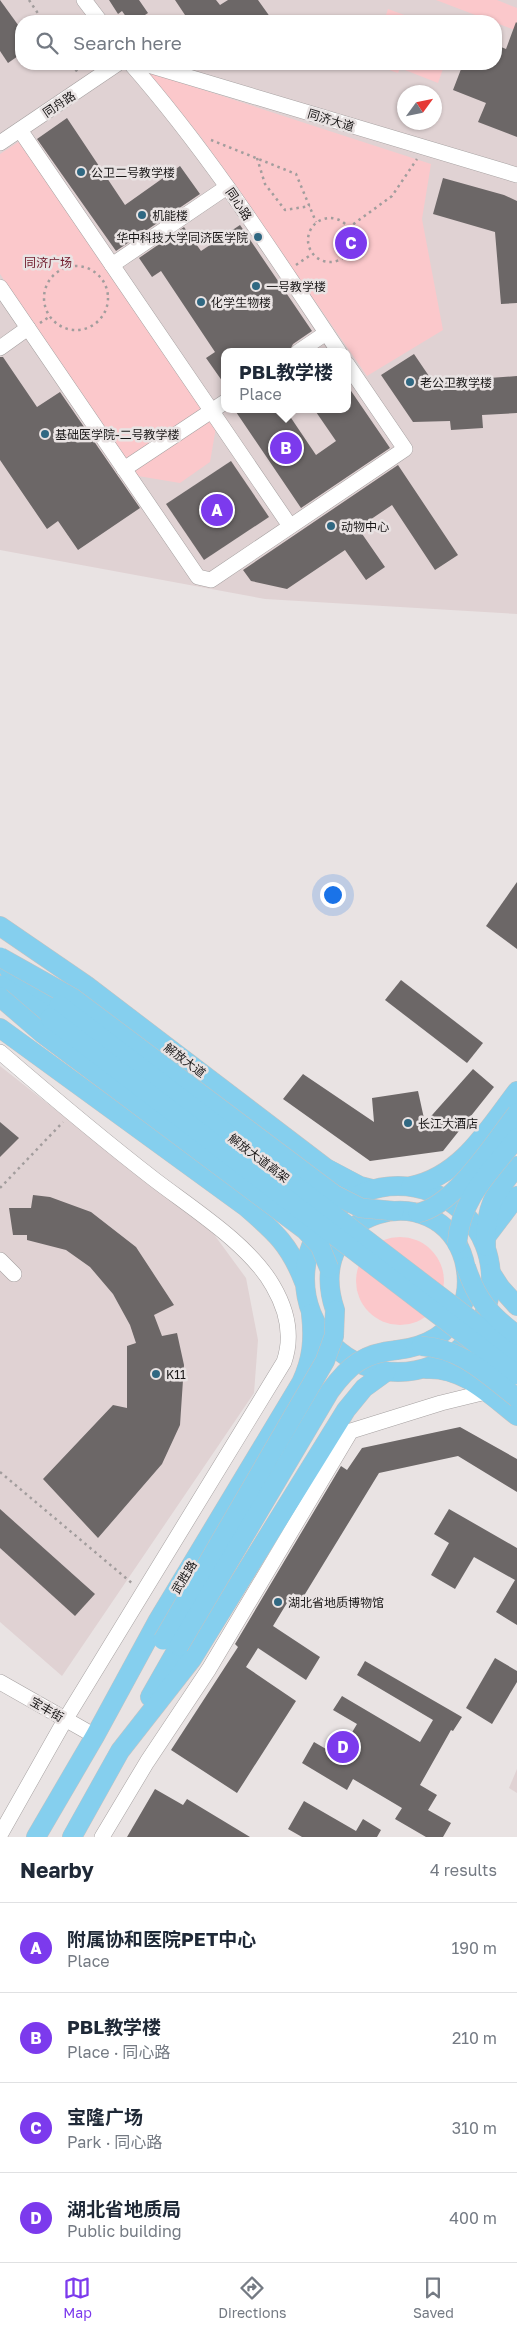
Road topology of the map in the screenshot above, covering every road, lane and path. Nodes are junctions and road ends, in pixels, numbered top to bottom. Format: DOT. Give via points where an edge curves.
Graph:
graph roads {
  1 [pos="28,0"];
  2 [pos="84,0"];
  3 [pos="39,15"];
  4 [pos="95,15"];
  5 [pos="108,70"];
  6 [pos="136,70"];
  7 [pos="165,70"];
  8 [pos="20,130"];
  9 [pos="186,130"];
  10 [pos="0,143"];
  11 [pos="426,148"];
  12 [pos="257,158"];
  13 [pos="517,175"];
  14 [pos="227,187"];
  15 [pos="310,206"];
  16 [pos="316,222"];
  17 [pos="348,228"];
  18 [pos="312,254"];
  19 [pos="112,265"];
  20 [pos="293,268"];
  21 [pos="57,271"];
  22 [pos="0,288"];
  23 [pos="28,328"];
  24 [pos="326,333"];
  25 [pos="0,348"];
  26 [pos="304,348"];
  27 [pos="336,348"];
  28 [pos="351,370"];
  29 [pos="221,404"];
  30 [pos="211,410"];
  31 [pos="124,470"];
  32 [pos="290,526"];
  33 [pos="0,926"];
  34 [pos="0,957"];
  35 [pos="0,964"];
  36 [pos="0,985"];
  37 [pos="0,997"];
  38 [pos="135,1022"];
  39 [pos="0,1028"];
  40 [pos="0,1052"];
  41 [pos="84,1089"];
  42 [pos="517,1092"];
  43 [pos="517,1113"];
  44 [pos="71,1114"];
  45 [pos="517,1138"];
  46 [pos="517,1166"];
  47 [pos="409,1186"];
  48 [pos="0,1188"];
  49 [pos="372,1189"];
  50 [pos="517,1196"];
  51 [pos="394,1211"];
  52 [pos="418,1213"];
  53 [pos="486,1242"];
  54 [pos="457,1244"];
  55 [pos="0,1260"];
  56 [pos="466,1267"];
  57 [pos="330,1268"];
  58 [pos="491,1273"];
  59 [pos="14,1274"];
  60 [pos="305,1283"];
  61 [pos="517,1306"];
  62 [pos="312,1314"];
  63 [pos="517,1335"];
  64 [pos="421,1346"];
  65 [pos="517,1355"];
  66 [pos="422,1370"];
  67 [pos="386,1372"];
  68 [pos="517,1375"];
  69 [pos="486,1392"];
  70 [pos="517,1398"];
  71 [pos="517,1416"];
  72 [pos="0,1472"];
  73 [pos="144,1594"];
  74 [pos="171,1643"];
  75 [pos="0,1682"];
  76 [pos="65,1720"];
  77 [pos="95,1736"];
  78 [pos="120,1751"];
  79 [pos="0,1835"];
  80 [pos="36,1837"];
  81 [pos="72,1837"];
  82 [pos="102,1837"];
  1 -- 3 [label="path"];
  2 -- 4 [label="street"];
  5 -- 8 [label="street, 同舟路"];
  6 -- 9 [label="street, 同心路"];
  7 -- 11 [label="street, 同济大道"];
  8 -- 10 [label="street, 同舟路"];
  8 -- 19 [label="street"];
  9 -- 12 [label="path"];
  9 -- 14 [label="street, 同心路"];
  11 -- 13 [label="street, 同济大道"];
  11 -- 17 [label="path" via="392,196"];
  12 -- 15 [label="path" via="296,174"];
  12 -- 15 [label="path" via="265,184 285,210"];
  14 -- 19 [label="street"];
  14 -- 24 [label="street, 同心路"];
  15 -- 16 [label="path"];
  16 -- 17 [label="path" via="337,219"];
  16 -- 18 [label="path" via="308,234 308,248"];
  17 -- 18 [label="path" via="352,242 346,256 332,263 317,259"];
  18 -- 20 [label="path"];
  19 -- 30 [label="street"];
  21 -- 21 [label="path" via="44,292 49,317 62,328 70,330 94,325 108,304 102,279 82,266 73,265"];
  22 -- 23 [label="street"];
  23 -- 25 [label="street"];
  23 -- 31 [label="street"];
  24 -- 26 [label="street"];
  24 -- 27 [label="street, 同心路"];
  28 -- 32 [label="street" via="405,449"];
  29 -- 30 [label="street"];
  30 -- 31 [label="street"];
  30 -- 32 [label="street"];
  31 -- 32 [label="street" via="198,577 211,580"];
  33 -- 38 [label="main road, 解放大道"];
  34 -- 51 [label="main road, bridge" via="73,998 335,1195 361,1208"];
  35 -- 65 [label="main road, 解放大道高架, bridge" via="67,1011"];
  36 -- 68 [label="main road, 解放大道高架, bridge" via="50,1018"];
  37 -- 57 [label="main road, bridge" via="43,1034 305,1230 320,1246"];
  38 -- 41 [label="main road"];
  38 -- 49 [label="main road, 解放大道" via="326,1168"];
  39 -- 41 [label="main road"];
  40 -- 44 [label="street"];
  41 -- 60 [label="main road" via="246,1207 276,1233 293,1256"];
  42 -- 47 [label="main road" via="461,1161 436,1178"];
  43 -- 52 [label="main road, bridge" via="457,1189 430,1211"];
  44 -- 48 [label="path"];
  44 -- 73 [label="street" via="247,1253 273,1286 288,1327 290,1347 284,1362"];
  45 -- 54 [label="main road, bridge" via="466,1205"];
  46 -- 53 [label="main road" via="487,1212"];
  47 -- 49 [label="main road"];
  47 -- 53 [label="main road" via="445,1199 462,1211"];
  49 -- 60 [label="main road" via="347,1200 324,1222 309,1251"];
  50 -- 53 [label="main road"];
  51 -- 52 [label="main road"];
  51 -- 57 [label="main road, bridge" via="368,1217 347,1232 339,1243"];
  52 -- 54 [label="main road" via="440,1225"];
  53 -- 58 [label="main road"];
  54 -- 56 [label="main road"];
  55 -- 59 [label="street"];
  56 -- 63 [label="main road, bridge" via="471,1284 484,1306"];
  56 -- 64 [label="main road, bridge" via="467,1281 461,1308 445,1331"];
  57 -- 74 [label="main road, bridge" via="328,1282 336,1323 332,1347"];
  58 -- 61 [label="main road"];
  58 -- 66 [label="main road" via="487,1305 476,1331 451,1356"];
  60 -- 62 [label="main road"];
  62 -- 67 [label="main road" via="320,1330 344,1355 358,1364"];
  62 -- 77 [label="main road, 武胜路" via="310,1365 301,1383 157,1622"];
  64 -- 70 [label="main road, bridge" via="436,1346 459,1354"];
  64 -- 74 [label="main road, bridge" via="370,1354 338,1380"];
  66 -- 67 [label="main road"];
  66 -- 69 [label="main road" via="452,1372"];
  67 -- 78 [label="main road" via="355,1396 192,1659"];
  69 -- 71 [label="main road"];
  69 -- 82 [label="street" via="351,1431 209,1669"];
  72 -- 73 [label="path"];
  73 -- 76 [label="street"];
  74 -- 77 [label="main road"];
  74 -- 78 [label="main road"];
  75 -- 76 [label="street, 宝丰街"];
  76 -- 77 [label="street, 宝丰街"];
  76 -- 79 [label="street"];
  77 -- 80 [label="main road, 武胜路"];
  78 -- 81 [label="main road"];
}
